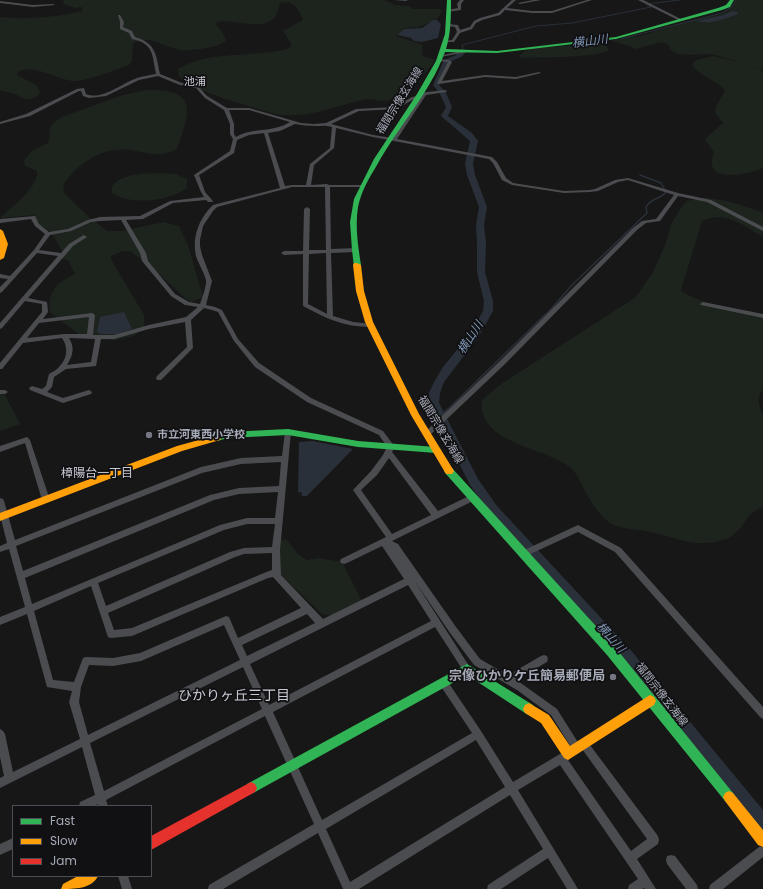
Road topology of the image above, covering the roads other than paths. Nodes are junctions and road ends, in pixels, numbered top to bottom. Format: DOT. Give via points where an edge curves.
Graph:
graph roads {
  1 [pos="396,0"];
  2 [pos="406,0"];
  3 [pos="449,0"];
  4 [pos="462,0"];
  5 [pos="506,0"];
  6 [pos="514,0"];
  7 [pos="539,0"];
  8 [pos="590,0"];
  9 [pos="640,0"];
  10 [pos="732,0"];
  11 [pos="0,2"];
  12 [pos="520,3"];
  13 [pos="53,5"];
  14 [pos="504,10"];
  15 [pos="449,11"];
  16 [pos="119,16"];
  17 [pos="681,20"];
  18 [pos="449,25"];
  19 [pos="459,32"];
  20 [pos="442,51"];
  21 [pos="539,73"];
  22 [pos="158,75"];
  23 [pos="439,83"];
  24 [pos="81,84"];
  25 [pos="83,90"];
  26 [pos="420,95"];
  27 [pos="226,109"];
  28 [pos="294,122"];
  29 [pos="0,123"];
  30 [pos="327,124"];
  31 [pos="334,127"];
  32 [pos="266,132"];
  33 [pos="235,139"];
  34 [pos="392,139"];
  35 [pos="308,185"];
  36 [pos="327,185"];
  37 [pos="361,186"];
  38 [pos="283,188"];
  39 [pos="677,194"];
  40 [pos="208,198"];
  41 [pos="215,206"];
  42 [pos="307,209"];
  43 [pos="123,219"];
  44 [pos="0,221"];
  45 [pos="763,229"];
  46 [pos="1,233"];
  47 [pos="48,234"];
  48 [pos="84,237"];
  49 [pos="356,250"];
  50 [pos="36,251"];
  51 [pos="328,251"];
  52 [pos="306,252"];
  53 [pos="284,253"];
  54 [pos="62,255"];
  55 [pos="0,258"];
  56 [pos="0,276"];
  57 [pos="12,278"];
  58 [pos="0,291"];
  59 [pos="24,299"];
  60 [pos="703,304"];
  61 [pos="203,306"];
  62 [pos="0,315"];
  63 [pos="763,316"];
  64 [pos="9,317"];
  65 [pos="330,318"];
  66 [pos="188,319"];
  67 [pos="38,321"];
  68 [pos="370,325"];
  69 [pos="0,327"];
  70 [pos="64,336"];
  71 [pos="90,336"];
  72 [pos="98,337"];
  73 [pos="21,341"];
  74 [pos="0,367"];
  75 [pos="64,367"];
  76 [pos="159,378"];
  77 [pos="32,388"];
  78 [pos="43,392"];
  79 [pos="88,392"];
  80 [pos="288,432"];
  81 [pos="427,434"];
  82 [pos="0,449"];
  83 [pos="390,449"];
  84 [pos="436,450"];
  85 [pos="285,459"];
  86 [pos="282,489"];
  87 [pos="472,498"];
  88 [pos="46,500"];
  89 [pos="0,502"];
  90 [pos="436,516"];
  91 [pos="2,517"];
  92 [pos="279,521"];
  93 [pos="387,540"];
  94 [pos="12,544"];
  95 [pos="0,549"];
  96 [pos="276,550"];
  97 [pos="523,554"];
  98 [pos="344,561"];
  99 [pos="276,573"];
  100 [pos="21,576"];
  101 [pos="410,580"];
  102 [pos="94,582"];
  103 [pos="29,608"];
  104 [pos="308,609"];
  105 [pos="104,611"];
  106 [pos="0,621"];
  107 [pos="437,622"];
  108 [pos="322,624"];
  109 [pos="237,643"];
  110 [pos="544,659"];
  111 [pos="245,662"];
  112 [pos="467,669"];
  113 [pos="443,682"];
  114 [pos="512,682"];
  115 [pos="77,687"];
  116 [pos="650,701"];
  117 [pos="267,711"];
  118 [pos="763,714"];
  119 [pos="0,734"];
  120 [pos="478,734"];
  121 [pos="85,741"];
  122 [pos="581,746"];
  123 [pos="565,756"];
  124 [pos="292,766"];
  125 [pos="9,778"];
  126 [pos="0,783"];
  127 [pos="511,789"];
  128 [pos="102,802"];
  129 [pos="88,805"];
  130 [pos="319,826"];
  131 [pos="763,840"];
  132 [pos="152,842"];
  133 [pos="12,844"];
  134 [pos="0,850"];
  135 [pos="549,851"];
  136 [pos="763,851"];
  137 [pos="630,858"];
  138 [pos="671,860"];
  139 [pos="89,877"];
  140 [pos="123,877"];
  141 [pos="227,885"];
  142 [pos="648,885"];
  143 [pos="68,889"];
  144 [pos="127,889"];
  145 [pos="212,889"];
  146 [pos="349,889"];
  147 [pos="492,889"];
  148 [pos="572,889"];
  149 [pos="633,889"];
  150 [pos="693,889"];
  151 [pos="714,889"];
  1 -- 2 [label="street"];
  3 -- 15 [label="street, 福間宗像玄海線"];
  4 -- 15 [label="street" via="459,4 460,10"];
  5 -- 14 [label="street" via="501,6"];
  6 -- 14 [label="street"];
  7 -- 12 [label="street"];
  8 -- 14 [label="street" via="552,12"];
  9 -- 17 [label="street"];
  10 -- 17 [label="street" via="726,8"];
  11 -- 13 [label="street" via="33,6"];
  14 -- 19 [label="street" via="499,14 477,20 471,28"];
  15 -- 18 [label="street, 福間宗像玄海線"];
  16 -- 22 [label="street" via="121,28 132,32 133,38 143,39 153,48"];
  17 -- 20 [label="street" via="616,38 497,52"];
  18 -- 19 [label="street" via="457,26"];
  18 -- 20 [label="street, 福間宗像玄海線"];
  19 -- 20 [label="street"];
  20 -- 23 [label="street" via="450,62"];
  20 -- 26 [label="street, 福間宗像玄海線"];
  21 -- 23 [label="street" via="516,78 485,76"];
  22 -- 25 [label="street" via="138,79 105,95 87,97"];
  22 -- 27 [label="street" via="197,87 206,97"];
  23 -- 26 [label="street" via="445,91"];
  24 -- 25 [label="street"];
  25 -- 29 [label="street" via="73,92 28,115"];
  26 -- 30 [label="street" via="394,108 358,110"];
  26 -- 34 [label="street, 福間宗像玄海線"];
  27 -- 28 [label="street" via="249,109"];
  27 -- 33 [label="street"];
  28 -- 30 [label="street" via="310,125"];
  28 -- 32 [label="street" via="286,128"];
  30 -- 31 [label="street"];
  31 -- 34 [label="street"];
  31 -- 35 [label="street" via="332,148 312,164"];
  32 -- 33 [label="street" via="244,134"];
  32 -- 38 [label="street"];
  33 -- 40 [label="street" via="232,152 196,175"];
  34 -- 37 [label="street, 福間宗像玄海線"];
  34 -- 39 [label="street" via="490,158 504,179 512,184 564,192 590,191 628,179"];
  35 -- 36 [label="street"];
  35 -- 38 [label="street"];
  36 -- 37 [label="street"];
  36 -- 51 [label="street"];
  37 -- 49 [label="street, 福間宗像玄海線" via="356,200 354,222"];
  38 -- 41 [label="street"];
  39 -- 45 [label="street" via="709,201"];
  39 -- 81 [label="street" via="658,220 644,222 635,229 502,363"];
  40 -- 41 [label="street"];
  40 -- 43 [label="street" via="172,202 146,216"];
  41 -- 61 [label="street" via="205,217 198,242 198,252 209,281"];
  42 -- 52 [label="street"];
  43 -- 47 [label="street" via="90,221 69,230"];
  43 -- 61 [label="street" via="143,252 148,266 173,295 186,304"];
  44 -- 47 [label="street" via="32,217"];
  46 -- 55 [label="street" via="5,246"];
  47 -- 50 [label="street"];
  48 -- 54 [label="street" via="71,245"];
  49 -- 51 [label="street"];
  49 -- 68 [label="street, 福間宗像玄海線" via="360,291"];
  50 -- 54 [label="street"];
  50 -- 57 [label="street"];
  51 -- 52 [label="street"];
  51 -- 65 [label="street"];
  52 -- 53 [label="street"];
  52 -- 65 [label="street" via="305,305"];
  54 -- 59 [label="street"];
  56 -- 57 [label="street"];
  57 -- 58 [label="street"];
  59 -- 64 [label="street"];
  59 -- 67 [label="street" via="45,303 45,312"];
  60 -- 63 [label="street"];
  61 -- 66 [label="street"];
  61 -- 83 [label="street" via="217,309 223,314 236,340 257,365 310,400 381,433"];
  62 -- 64 [label="street"];
  64 -- 69 [label="street"];
  65 -- 68 [label="street"];
  66 -- 72 [label="street" via="120,336"];
  66 -- 76 [label="street" via="190,348"];
  67 -- 71 [label="street" via="92,315"];
  67 -- 73 [label="street"];
  68 -- 81 [label="street, 福間宗像玄海線"];
  70 -- 71 [label="street"];
  70 -- 73 [label="street"];
  70 -- 75 [label="street" via="71,349"];
  71 -- 72 [label="street"];
  72 -- 75 [label="street" via="94,364"];
  73 -- 74 [label="street"];
  75 -- 78 [label="street" via="51,376 49,387"];
  77 -- 78 [label="street"];
  78 -- 79 [label="street" via="63,402"];
  80 -- 83 [label="street"];
  80 -- 85 [label="street"];
  80 -- 88 [label="street" via="251,432 208,440 180,448"];
  81 -- 84 [label="street, 福間宗像玄海線"];
  82 -- 88 [label="street" via="27,440"];
  83 -- 84 [label="street"];
  83 -- 90 [label="street"];
  83 -- 93 [label="street" via="374,473 357,490"];
  84 -- 87 [label="street, 福間宗像玄海線" via="446,467"];
  85 -- 86 [label="street"];
  85 -- 94 [label="street" via="241,461 201,470"];
  86 -- 92 [label="street"];
  86 -- 100 [label="street" via="239,491 213,497"];
  87 -- 90 [label="street"];
  87 -- 97 [label="street, 福間宗像玄海線"];
  88 -- 91 [label="street"];
  89 -- 91 [label="street"];
  90 -- 93 [label="street"];
  91 -- 94 [label="street"];
  92 -- 96 [label="street"];
  92 -- 102 [label="street" via="246,522 223,527"];
  93 -- 98 [label="street"];
  93 -- 101 [label="street"];
  93 -- 114 [label="street" via="395,546 477,662"];
  94 -- 95 [label="street"];
  94 -- 100 [label="street"];
  96 -- 99 [label="street"];
  96 -- 105 [label="street" via="233,554"];
  97 -- 116 [label="street, 福間宗像玄海線" via="611,651"];
  97 -- 118 [label="street" via="578,528 618,550"];
  99 -- 104 [label="street" via="277,578"];
  99 -- 105 [label="street" via="132,632 111,634"];
  100 -- 103 [label="street"];
  101 -- 107 [label="street"];
  101 -- 108 [label="street"];
  102 -- 103 [label="street"];
  102 -- 105 [label="street"];
  103 -- 106 [label="street"];
  103 -- 115 [label="street" via="50,684"];
  104 -- 108 [label="street"];
  104 -- 109 [label="street"];
  107 -- 112 [label="street"];
  107 -- 117 [label="street"];
  108 -- 111 [label="street"];
  109 -- 111 [label="street"];
  109 -- 115 [label="street" via="226,620 142,657 113,662 86,661"];
  110 -- 114 [label="street" via="518,674"];
  111 -- 117 [label="street"];
  111 -- 121 [label="street"];
  112 -- 113 [label="street"];
  112 -- 123 [label="street" via="546,719"];
  113 -- 120 [label="street"];
  113 -- 124 [label="street"];
  114 -- 122 [label="street" via="554,712"];
  115 -- 121 [label="street" via="74,702"];
  116 -- 122 [label="street"];
  116 -- 131 [label="street, 福間宗像玄海線"];
  117 -- 124 [label="street"];
  117 -- 128 [label="street"];
  119 -- 125 [label="street"];
  120 -- 127 [label="street"];
  120 -- 130 [label="street"];
  121 -- 125 [label="street"];
  121 -- 128 [label="street"];
  122 -- 123 [label="street"];
  122 -- 137 [label="street" via="654,840"];
  123 -- 127 [label="street"];
  123 -- 137 [label="street"];
  124 -- 130 [label="street"];
  124 -- 132 [label="street"];
  125 -- 126 [label="street"];
  127 -- 135 [label="street"];
  127 -- 146 [label="street"];
  128 -- 129 [label="street"];
  130 -- 141 [label="street"];
  130 -- 146 [label="street"];
  133 -- 134 [label="street"];
  135 -- 147 [label="street"];
  135 -- 148 [label="street"];
  136 -- 151 [label="street"];
  137 -- 142 [label="street"];
  138 -- 150 [label="street"];
  139 -- 143 [label="street"];
  140 -- 144 [label="street"];
  141 -- 145 [label="street"];
  142 -- 149 [label="street"];
}
